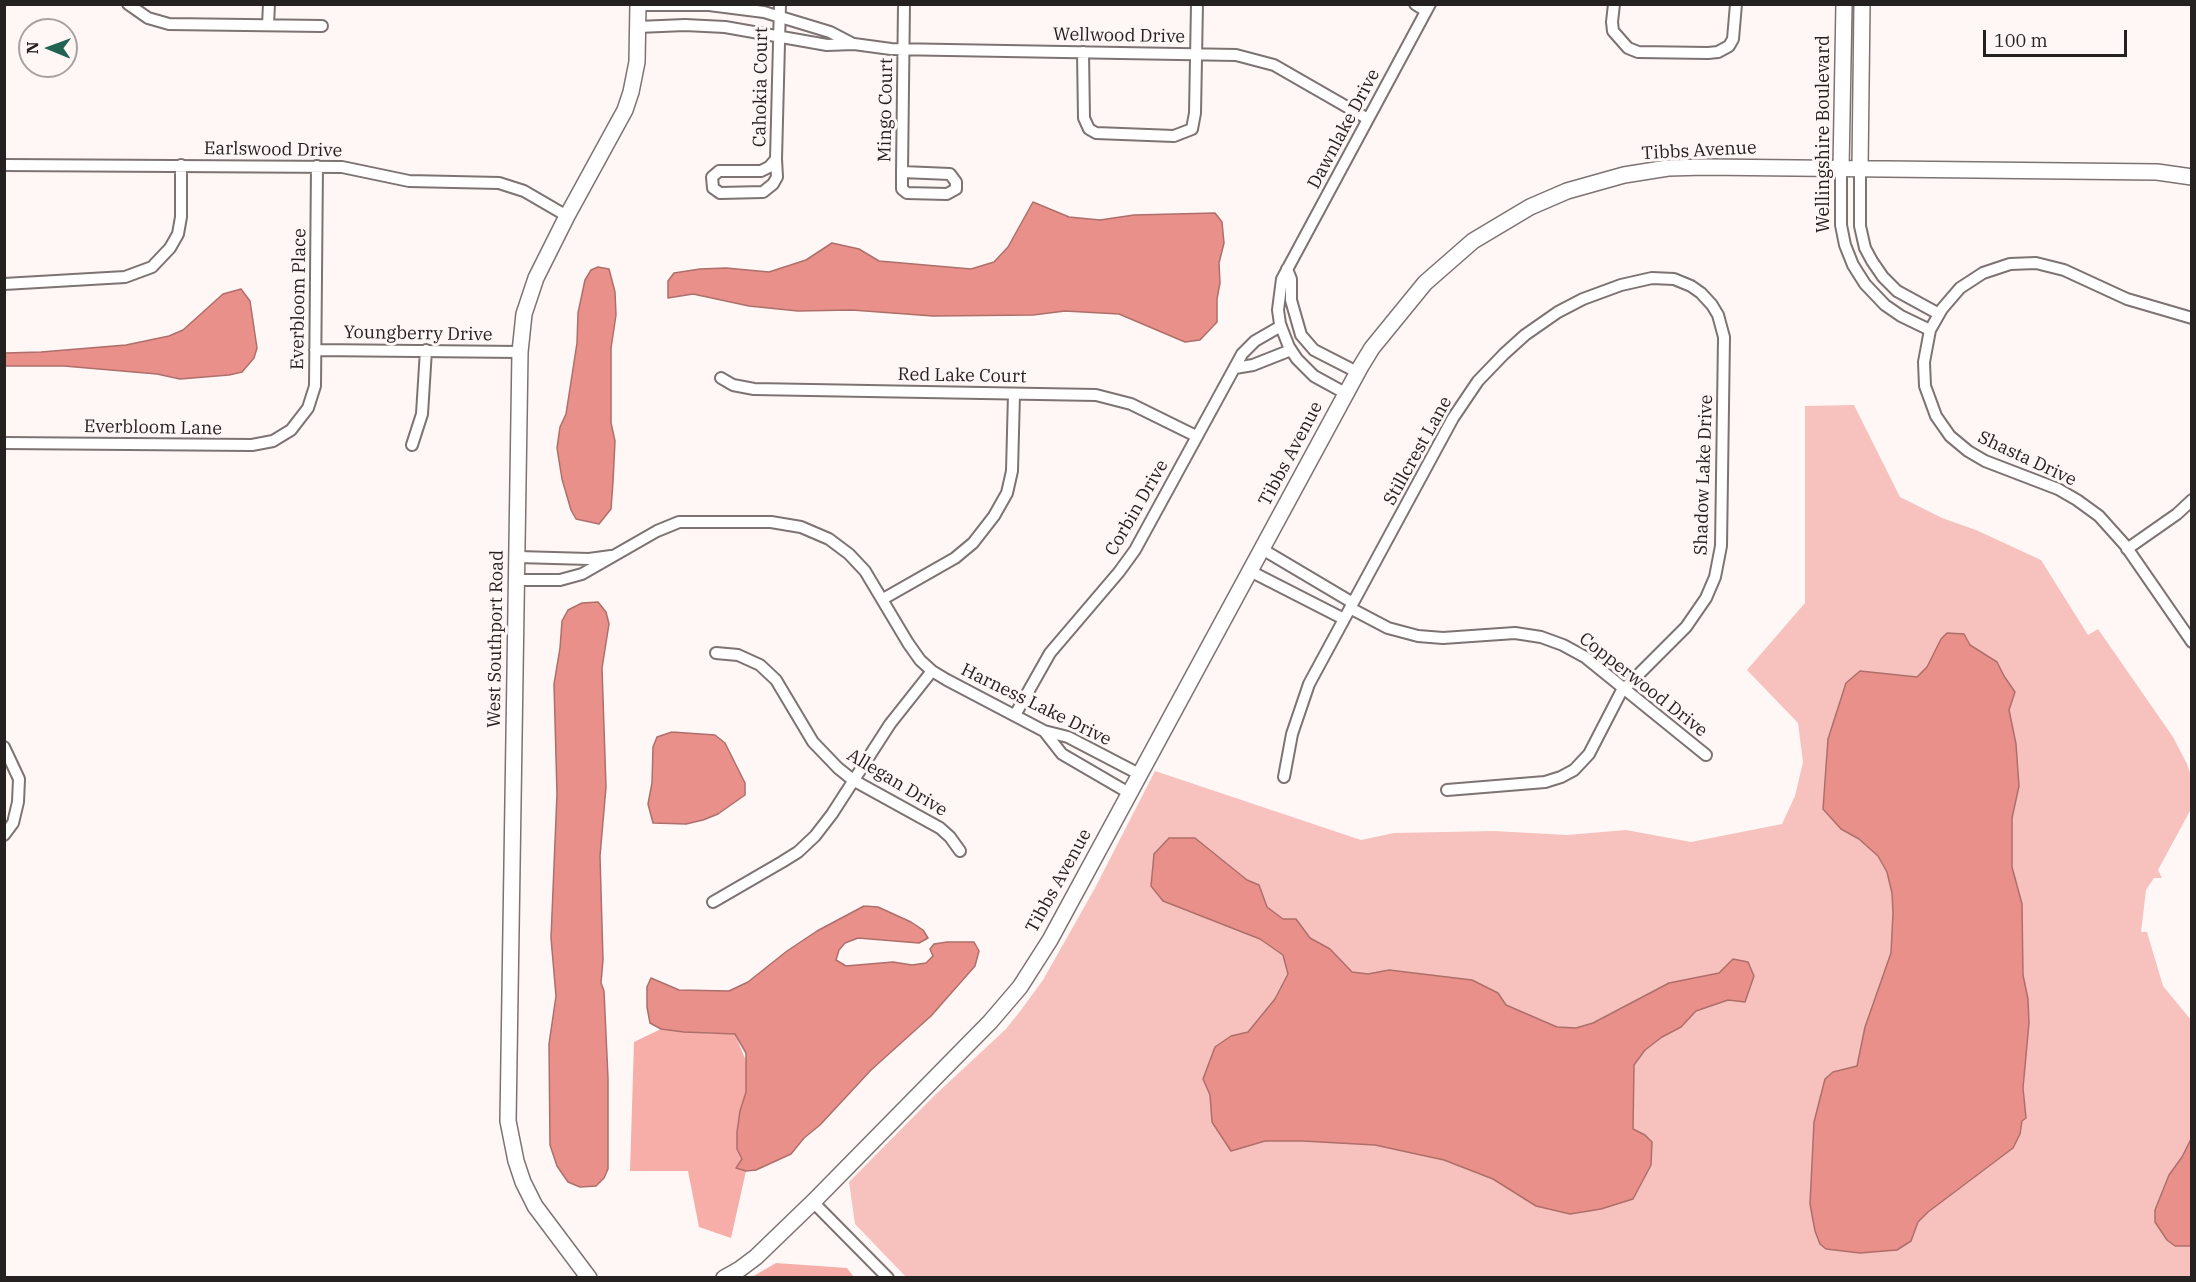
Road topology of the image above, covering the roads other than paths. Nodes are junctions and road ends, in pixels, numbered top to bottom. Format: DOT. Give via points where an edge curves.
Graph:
graph roads {
  1 [pos="128,4"];
  2 [pos="269,4"];
  3 [pos="780,4"];
  4 [pos="904,4"];
  5 [pos="1197,4"];
  6 [pos="1416,4"];
  7 [pos="1614,4"];
  8 [pos="1736,4"];
  9 [pos="1844,4"];
  10 [pos="1862,4"];
  11 [pos="638,5"];
  12 [pos="1428,8"];
  13 [pos="779,16"];
  14 [pos="268,25"];
  15 [pos="322,26"];
  16 [pos="638,27"];
  17 [pos="779,36"];
  18 [pos="854,44"];
  19 [pos="903,49"];
  20 [pos="1083,52"];
  21 [pos="1196,53"];
  22 [pos="1368,119"];
  23 [pos="776,159"];
  24 [pos="4,165"];
  25 [pos="182,165"];
  26 [pos="317,166"];
  27 [pos="1841,168"];
  28 [pos="1860,168"];
  29 [pos="902,172"];
  30 [pos="2192,177"];
  31 [pos="567,216"];
  32 [pos="1287,269"];
  33 [pos="4,285"];
  34 [pos="1703,296"];
  35 [pos="1939,314"];
  36 [pos="2192,318"];
  37 [pos="1299,328"];
  38 [pos="1282,330"];
  39 [pos="1930,330"];
  40 [pos="315,350"];
  41 [pos="426,350"];
  42 [pos="1291,350"];
  43 [pos="520,352"];
  44 [pos="1234,368"];
  45 [pos="1358,372"];
  46 [pos="721,378"];
  47 [pos="1345,393"];
  48 [pos="1014,394"];
  49 [pos="296,426"];
  50 [pos="1196,436"];
  51 [pos="4,443"];
  52 [pos="412,445"];
  53 [pos="2192,500"];
  54 [pos="1262,549"];
  55 [pos="2127,549"];
  56 [pos="611,556"];
  57 [pos="518,557"];
  58 [pos="1250,571"];
  59 [pos="517,580"];
  60 [pos="883,599"];
  61 [pos="1351,605"];
  62 [pos="1344,619"];
  63 [pos="2192,642"];
  64 [pos="716,653"];
  65 [pos="932,671"];
  66 [pos="1624,688"];
  67 [pos="1015,715"];
  68 [pos="1044,731"];
  69 [pos="4,747"];
  70 [pos="1707,755"];
  71 [pos="1139,774"];
  72 [pos="1284,777"];
  73 [pos="854,780"];
  74 [pos="1446,790"];
  75 [pos="1130,793"];
  76 [pos="4,835"];
  77 [pos="960,851"];
  78 [pos="713,902"];
  79 [pos="813,1202"];
  80 [pos="589,1278"];
  81 [pos="723,1278"];
  82 [pos="888,1278"];
  1 -- 14 [label="street" via="148,18 169,24"];
  2 -- 14 [label="street"];
  3 -- 13 [label="street, Cahokia Court"];
  4 -- 19 [label="street, Mingo Court"];
  5 -- 21 [label="street"];
  6 -- 12 [label="street"];
  7 -- 8 [label="street" via="1613,31 1628,48 1638,52 1708,53 1729,46 1735,31"];
  9 -- 27 [label="street, Wellingshire Boulevard"];
  10 -- 28 [label="street, Wellingshire Boulevard"];
  11 -- 13 [label="street, Wellwood Drive" via="731,7"];
  11 -- 16 [label="street, West Southport Road"];
  12 -- 22 [label="street, Dawnlake Drive"];
  13 -- 17 [label="street, Cahokia Court"];
  13 -- 18 [label="street, Wellwood Drive"];
  14 -- 15 [label="street"];
  16 -- 17 [label="street, Wellwood Drive" via="714,26"];
  16 -- 31 [label="street, West Southport Road" via="636,75 625,110"];
  17 -- 18 [label="street, Wellwood Drive" via="827,45"];
  17 -- 23 [label="street, Cahokia Court"];
  18 -- 19 [label="street, Wellwood Drive"];
  19 -- 20 [label="street, Wellwood Drive"];
  19 -- 29 [label="street, Mingo Court"];
  20 -- 21 [label="street, Wellwood Drive"];
  20 -- 21 [label="street" via="1084,118 1089,129 1096,133 1174,136 1192,129"];
  21 -- 22 [label="street, Wellwood Drive" via="1236,55 1265,62"];
  22 -- 32 [label="street, Dawnlake Drive"];
  23 -- 23 [label="street, Cahokia Court" via="761,171 719,171 712,177 713,188 720,193 763,192 777,177"];
  24 -- 25 [label="street, Earlswood Drive"];
  25 -- 26 [label="street, Earlswood Drive"];
  25 -- 33 [label="street" via="178,234 152,267 129,277"];
  26 -- 31 [label="street, Earlswood Drive" via="409,181 499,183 524,191"];
  26 -- 40 [label="street, Everbloom Place"];
  27 -- 28 [label="street, Tibbs Avenue"];
  27 -- 39 [label="street, Wellingshire Boulevard" via="1841,225 1852,265 1888,308"];
  27 -- 45 [label="street, Tibbs Avenue" via="1668,168 1602,180 1546,200 1487,232 1434,274 1372,348"];
  28 -- 30 [label="street, Tibbs Avenue" via="2157,172"];
  28 -- 35 [label="street, Wellingshire Boulevard" via="1860,226 1872,261 1897,291"];
  29 -- 29 [label="street, Mingo Court" via="902,189 907,193 947,194 956,189 950,174"];
  31 -- 43 [label="street, West Southport Road" via="529,296"];
  32 -- 37 [label="street"];
  32 -- 38 [label="street, Dawnlake Drive" via="1279,296"];
  34 -- 61 [label="street, Stillcrest Lane" via="1674,279 1638,280 1569,306 1516,342 1461,405"];
  34 -- 66 [label="street, Shadow Lake Drive" via="1718,315 1724,337 1720,557 1713,584 1694,616"];
  35 -- 36 [label="street, Shasta Drive" via="1960,288 1983,273 2010,264 2036,263"];
  35 -- 39 [label="street, Shasta Drive"];
  37 -- 38 [label="street"];
  37 -- 45 [label="street" via="1314,350"];
  38 -- 42 [label="street, Dawnlake Drive"];
  38 -- 44 [label="street, Corbin Drive" via="1253,343"];
  39 -- 55 [label="street, Shasta Drive" via="1924,362 1925,386 1936,416 1950,436 1985,461 2077,500 2098,516"];
  40 -- 41 [label="street, Youngberry Drive"];
  40 -- 49 [label="street, Everbloom Place" via="313,396"];
  41 -- 43 [label="street, Youngberry Drive"];
  41 -- 52 [label="street" via="422,414"];
  42 -- 44 [label="street"];
  42 -- 47 [label="street, Dawnlake Drive" via="1314,376"];
  43 -- 57 [label="street, West Southport Road"];
  44 -- 50 [label="street, Corbin Drive"];
  45 -- 47 [label="street, Tibbs Avenue"];
  46 -- 48 [label="street, Red Lake Court" via="754,389"];
  47 -- 54 [label="street, Tibbs Avenue"];
  48 -- 50 [label="street, Red Lake Court" via="1115,398"];
  48 -- 60 [label="street" via="1012,471 994,516 955,558"];
  49 -- 51 [label="street, Everbloom Lane" via="276,440 252,445"];
  50 -- 67 [label="street, Corbin Drive" via="1130,556 1050,653"];
  53 -- 55 [label="street"];
  54 -- 58 [label="street, Tibbs Avenue"];
  54 -- 61 [label="street, Copperwood Drive"];
  55 -- 63 [label="street, Shasta Drive"];
  56 -- 57 [label="street"];
  56 -- 59 [label="street, Harness Lake Drive" via="601,565 569,578"];
  56 -- 60 [label="street, Harness Lake Drive" via="679,522 783,523 812,531 844,550 866,571"];
  57 -- 59 [label="street, West Southport Road"];
  58 -- 62 [label="street"];
  58 -- 71 [label="street, Tibbs Avenue"];
  59 -- 80 [label="street, West Southport Road" via="508,1124 518,1167 535,1206"];
  60 -- 65 [label="street, Harness Lake Drive" via="908,643"];
  61 -- 62 [label="street, Stillcrest Lane"];
  61 -- 66 [label="street, Copperwood Drive" via="1388,628 1418,636 1515,633 1545,638 1580,654"];
  62 -- 72 [label="street, Stillcrest Lane" via="1304,694"];
  64 -- 73 [label="street, Allegan Drive" via="744,657 768,671 815,745"];
  65 -- 67 [label="street, Harness Lake Drive"];
  65 -- 73 [label="street" via="890,724"];
  66 -- 70 [label="street, Copperwood Drive"];
  66 -- 74 [label="street, Shadow Lake Drive" via="1589,754 1567,774 1539,783"];
  67 -- 68 [label="street, Harness Lake Drive"];
  68 -- 71 [label="street, Harness Lake Drive" via="1068,737"];
  68 -- 75 [label="street" via="1062,754"];
  69 -- 76 [label="street" via="19,779 16,812"];
  71 -- 75 [label="street, Tibbs Avenue"];
  73 -- 77 [label="street, Allegan Drive" via="940,828"];
  73 -- 78 [label="street" via="823,826 803,847"];
  75 -- 79 [label="street, Tibbs Avenue" via="1050,940 1015,993"];
  79 -- 81 [label="street, Tibbs Avenue" via="756,1257"];
  79 -- 82 [label="street"];
}
